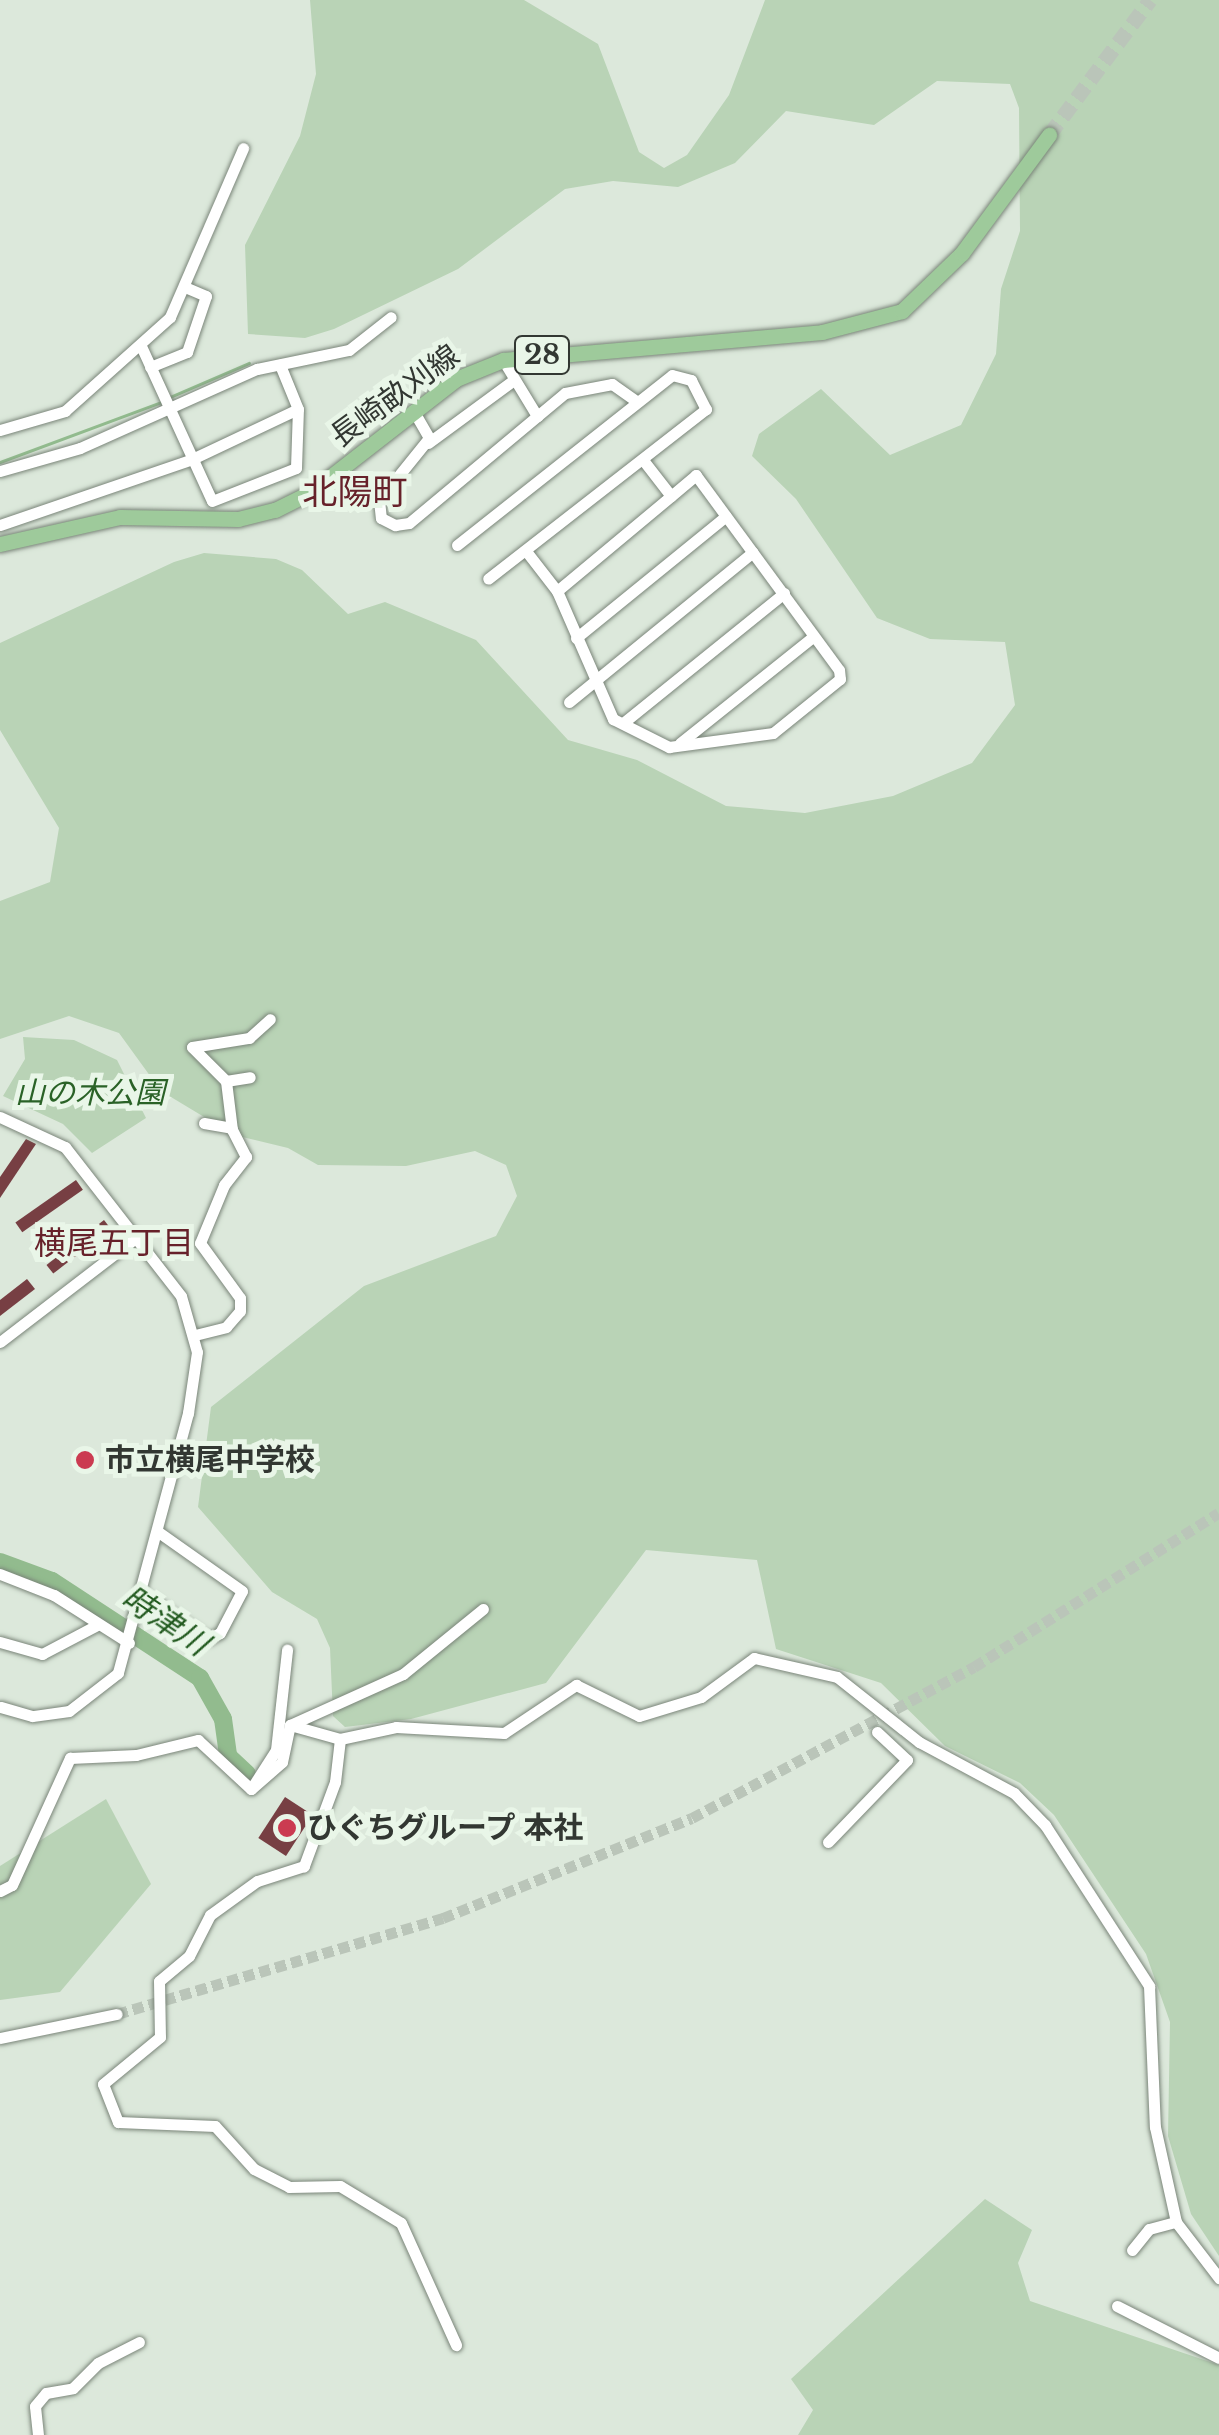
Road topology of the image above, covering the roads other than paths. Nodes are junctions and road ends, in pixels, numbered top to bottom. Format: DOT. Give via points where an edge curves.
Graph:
graph roads {
  1 [pos="1048,135"];
  2 [pos="244,148"];
  3 [pos="185,287"];
  4 [pos="391,318"];
  5 [pos="142,346"];
  6 [pos="502,360"];
  7 [pos="280,365"];
  8 [pos="150,367"];
  9 [pos="510,382"];
  10 [pos="636,402"];
  11 [pos="168,408"];
  12 [pos="298,409"];
  13 [pos="412,410"];
  14 [pos="537,416"];
  15 [pos="0,430"];
  16 [pos="428,443"];
  17 [pos="190,460"];
  18 [pos="643,460"];
  19 [pos="0,471"];
  20 [pos="671,496"];
  21 [pos="726,516"];
  22 [pos="0,526"];
  23 [pos="0,544"];
  24 [pos="457,545"];
  25 [pos="526,551"];
  26 [pos="752,552"];
  27 [pos="488,579"];
  28 [pos="557,591"];
  29 [pos="784,594"];
  30 [pos="814,636"];
  31 [pos="576,638"];
  32 [pos="594,682"];
  33 [pos="569,702"];
  34 [pos="623,723"];
  35 [pos="677,746"];
  36 [pos="270,1019"];
  37 [pos="250,1078"];
  38 [pos="226,1081"];
  39 [pos="0,1118"];
  40 [pos="204,1123"];
  41 [pos="232,1128"];
  42 [pos="137,1237"];
  43 [pos="196,1335"];
  44 [pos="0,1342"];
  45 [pos="157,1531"];
  46 [pos="0,1574"];
  47 [pos="141,1592"];
  48 [pos="483,1609"];
  49 [pos="97,1624"];
  50 [pos="0,1642"];
  51 [pos="129,1642"];
  52 [pos="288,1650"];
  53 [pos="0,1707"];
  54 [pos="290,1725"];
  55 [pos="876,1732"];
  56 [pos="340,1739"];
  57 [pos="251,1789"];
  58 [pos="828,1842"];
  59 [pos="0,1890"];
  60 [pos="117,2014"];
  61 [pos="0,2038"];
  62 [pos="1176,2222"];
  63 [pos="1132,2250"];
  64 [pos="1219,2278"];
  65 [pos="1117,2306"];
  66 [pos="139,2342"];
  67 [pos="456,2345"];
  68 [pos="1219,2358"];
  69 [pos="38,2435"];
  1 -- 6 [label="main road, 長崎畝刈線 / 28" via="962,253 902,311 822,332"];
  2 -- 3 [label="street"];
  3 -- 5 [label="street"];
  3 -- 8 [label="street" via="206,296 187,352"];
  4 -- 7 [label="street" via="348,350"];
  5 -- 8 [label="street"];
  5 -- 15 [label="street" via="65,411"];
  6 -- 9 [label="street"];
  6 -- 13 [label="main road, 長崎畝刈線 / 28"];
  7 -- 11 [label="street"];
  7 -- 12 [label="street"];
  8 -- 11 [label="street"];
  9 -- 14 [label="street"];
  9 -- 16 [label="street"];
  10 -- 14 [label="street" via="612,384 565,392"];
  10 -- 18 [label="street" via="672,375 690,380 708,404"];
  10 -- 24 [label="street"];
  11 -- 17 [label="street"];
  11 -- 19 [label="street" via="80,448"];
  12 -- 17 [label="street"];
  12 -- 17 [label="street" via="296,468 212,502"];
  13 -- 16 [label="street"];
  13 -- 23 [label="main road, 長崎畝刈線 / 28" via="311,492 275,510 238,518 120,518"];
  14 -- 16 [label="street" via="395,526 381,518 379,500"];
  17 -- 22 [label="street"];
  18 -- 20 [label="street"];
  18 -- 25 [label="street"];
  20 -- 21 [label="street" via="696,475"];
  20 -- 28 [label="street"];
  21 -- 26 [label="street"];
  21 -- 31 [label="street"];
  25 -- 27 [label="street"];
  25 -- 28 [label="street"];
  26 -- 29 [label="street"];
  26 -- 32 [label="street"];
  28 -- 31 [label="street"];
  29 -- 30 [label="street"];
  29 -- 34 [label="street"];
  30 -- 35 [label="street"];
  30 -- 35 [label="street" via="840,679 773,733"];
  31 -- 32 [label="street"];
  32 -- 33 [label="street"];
  32 -- 34 [label="street"];
  34 -- 35 [label="street"];
  36 -- 38 [label="street" via="248,1038 192,1048"];
  37 -- 38 [label="street"];
  38 -- 41 [label="street"];
  39 -- 42 [label="street" via="65,1148"];
  40 -- 41 [label="street"];
  41 -- 43 [label="street" via="246,1161 224,1185 200,1243 240,1298 240,1311 226,1327"];
  42 -- 43 [label="street" via="181,1296"];
  42 -- 44 [label="street"];
  43 -- 45 [label="street" via="195,1381"];
  45 -- 47 [label="street"];
  45 -- 47 [label="street" via="242,1592 220,1634 208,1639"];
  46 -- 49 [label="street" via="54,1594"];
  47 -- 51 [label="street"];
  48 -- 54 [label="street" via="403,1674"];
  49 -- 50 [label="street" via="42,1654"];
  49 -- 51 [label="street"];
  51 -- 53 [label="street" via="118,1673 69,1711 32,1716"];
  52 -- 57 [label="street" via="276,1750"];
  54 -- 56 [label="street"];
  54 -- 57 [label="street" via="282,1762"];
  55 -- 58 [label="street" via="907,1760"];
  56 -- 62 [label="street" via="396,1727 504,1734 576,1685 639,1716 658,1715 701,1698 754,1658 837,1677 919,1742 1014,1794 1045,1825 1150,1986 1154,2127"];
  56 -- 67 [label="street" via="335,1782 304,1866 258,1881 210,1915 189,1956 159,1980 160,2037 103,2084 118,2122 215,2126 254,2169 289,2187 340,2186 401,2223"];
  57 -- 59 [label="street" via="222,1770 198,1740 136,1755 70,1758 12,1884"];
  60 -- 61 [label="street"];
  62 -- 63 [label="street" via="1149,2229"];
  62 -- 64 [label="street"];
  65 -- 68 [label="street"];
  66 -- 69 [label="street" via="98,2362 73,2388 46,2394 35,2406"];
}
